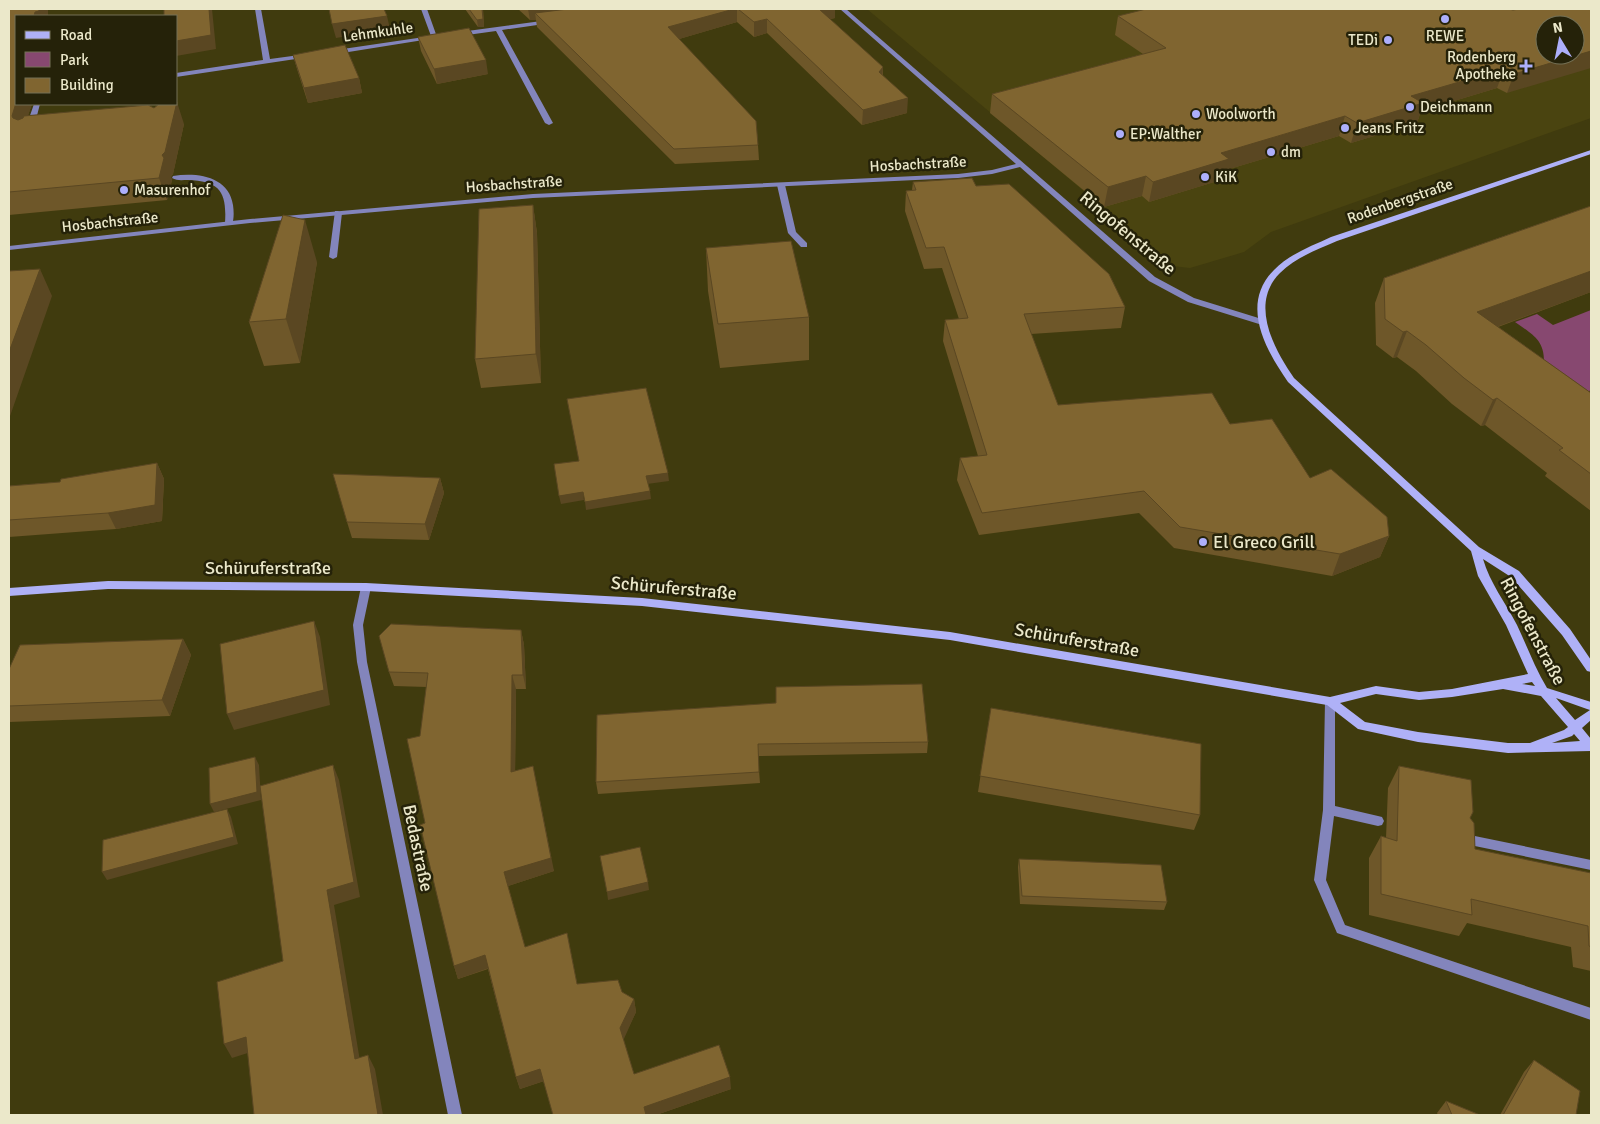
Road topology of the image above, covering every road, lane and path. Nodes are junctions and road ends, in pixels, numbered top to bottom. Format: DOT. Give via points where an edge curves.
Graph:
graph roads {
  1 [pos="258,9"];
  2 [pos="424,9"];
  3 [pos="843,9"];
  4 [pos="554,22"];
  5 [pos="498,29"];
  6 [pos="452,35"];
  7 [pos="443,36"];
  8 [pos="434,38"];
  9 [pos="326,53"];
  10 [pos="316,55"];
  11 [pos="266,62"];
  12 [pos="178,75"];
  13 [pos="37,105"];
  14 [pos="549,123"];
  15 [pos="27,138"];
  16 [pos="1591,152"];
  17 [pos="1021,165"];
  18 [pos="176,178"];
  19 [pos="782,185"];
  20 [pos="338,213"];
  21 [pos="229,223"];
  22 [pos="804,245"];
  23 [pos="9,248"];
  24 [pos="333,257"];
  25 [pos="1262,322"];
  26 [pos="1475,549"];
  27 [pos="366,586"];
  28 [pos="9,592"];
  29 [pos="1591,668"];
  30 [pos="1535,677"];
  31 [pos="1501,685"];
  32 [pos="1544,692"];
  33 [pos="1330,701"];
  34 [pos="1591,706"];
  35 [pos="1591,714"];
  36 [pos="1574,728"];
  37 [pos="1591,746"];
  38 [pos="1527,748"];
  39 [pos="1328,810"];
  40 [pos="1378,821"];
  41 [pos="1465,839"];
  42 [pos="1591,865"];
  43 [pos="1591,1014"];
  44 [pos="455,1115"];
  1 -- 11 [label="street"];
  2 -- 8 [label="street, Lehmkuhle"];
  3 -- 17 [label="street, Ringofenstraße"];
  4 -- 5 [label="street"];
  5 -- 6 [label="street"];
  5 -- 14 [label="street"];
  7 -- 8 [label="street, Lehmkuhle"];
  8 -- 9 [label="street, Lehmkuhle"];
  10 -- 11 [label="street"];
  11 -- 12 [label="street"];
  13 -- 15 [label="street"];
  16 -- 25 [label="main road, Rodenbergstraße" via="1334,239 1299,255 1275,273 1266,286 1260,307"];
  17 -- 19 [label="street, Hosbachstraße" via="958,176"];
  17 -- 25 [label="street, Ringofenstraße" via="1171,292 1187,300"];
  18 -- 21 [label="street" via="202,178 217,183 228,192 231,207"];
  19 -- 20 [label="street, Hosbachstraße" via="533,196"];
  19 -- 22 [label="street" via="792,233"];
  20 -- 21 [label="street, Hosbachstraße"];
  20 -- 24 [label="street"];
  21 -- 23 [label="street, Hosbachstraße"];
  25 -- 26 [label="main road, Ringofenstraße" via="1273,353 1291,380"];
  26 -- 29 [label="main road, Ringofenstraße" via="1516,574 1566,632"];
  26 -- 30 [label="main road, Ringofenstraße" via="1483,576 1511,624"];
  27 -- 28 [label="main road, Schüruferstraße" via="108,585"];
  27 -- 33 [label="main road, Schüruferstraße" via="651,603 950,636"];
  27 -- 44 [label="street, Bedastraße" via="358,625 362,662"];
  30 -- 31 [label="main road, Schüruferstraße"];
  30 -- 32 [label="main road, Ringofenstraße"];
  31 -- 32 [label="main road"];
  31 -- 33 [label="main road, Schüruferstraße" via="1419,696 1376,690"];
  32 -- 34 [label="main road"];
  32 -- 36 [label="main road, Ringofenstraße"];
  33 -- 38 [label="main road, Schüruferstraße" via="1362,726 1474,745"];
  33 -- 39 [label="street"];
  35 -- 36 [label="main road"];
  36 -- 37 [label="main road, Ringofenstraße"];
  36 -- 38 [label="main road"];
  37 -- 38 [label="main road, Schüruferstraße"];
  39 -- 40 [label="street"];
  39 -- 43 [label="street" via="1320,880 1340,929"];
  41 -- 42 [label="street"];
}
